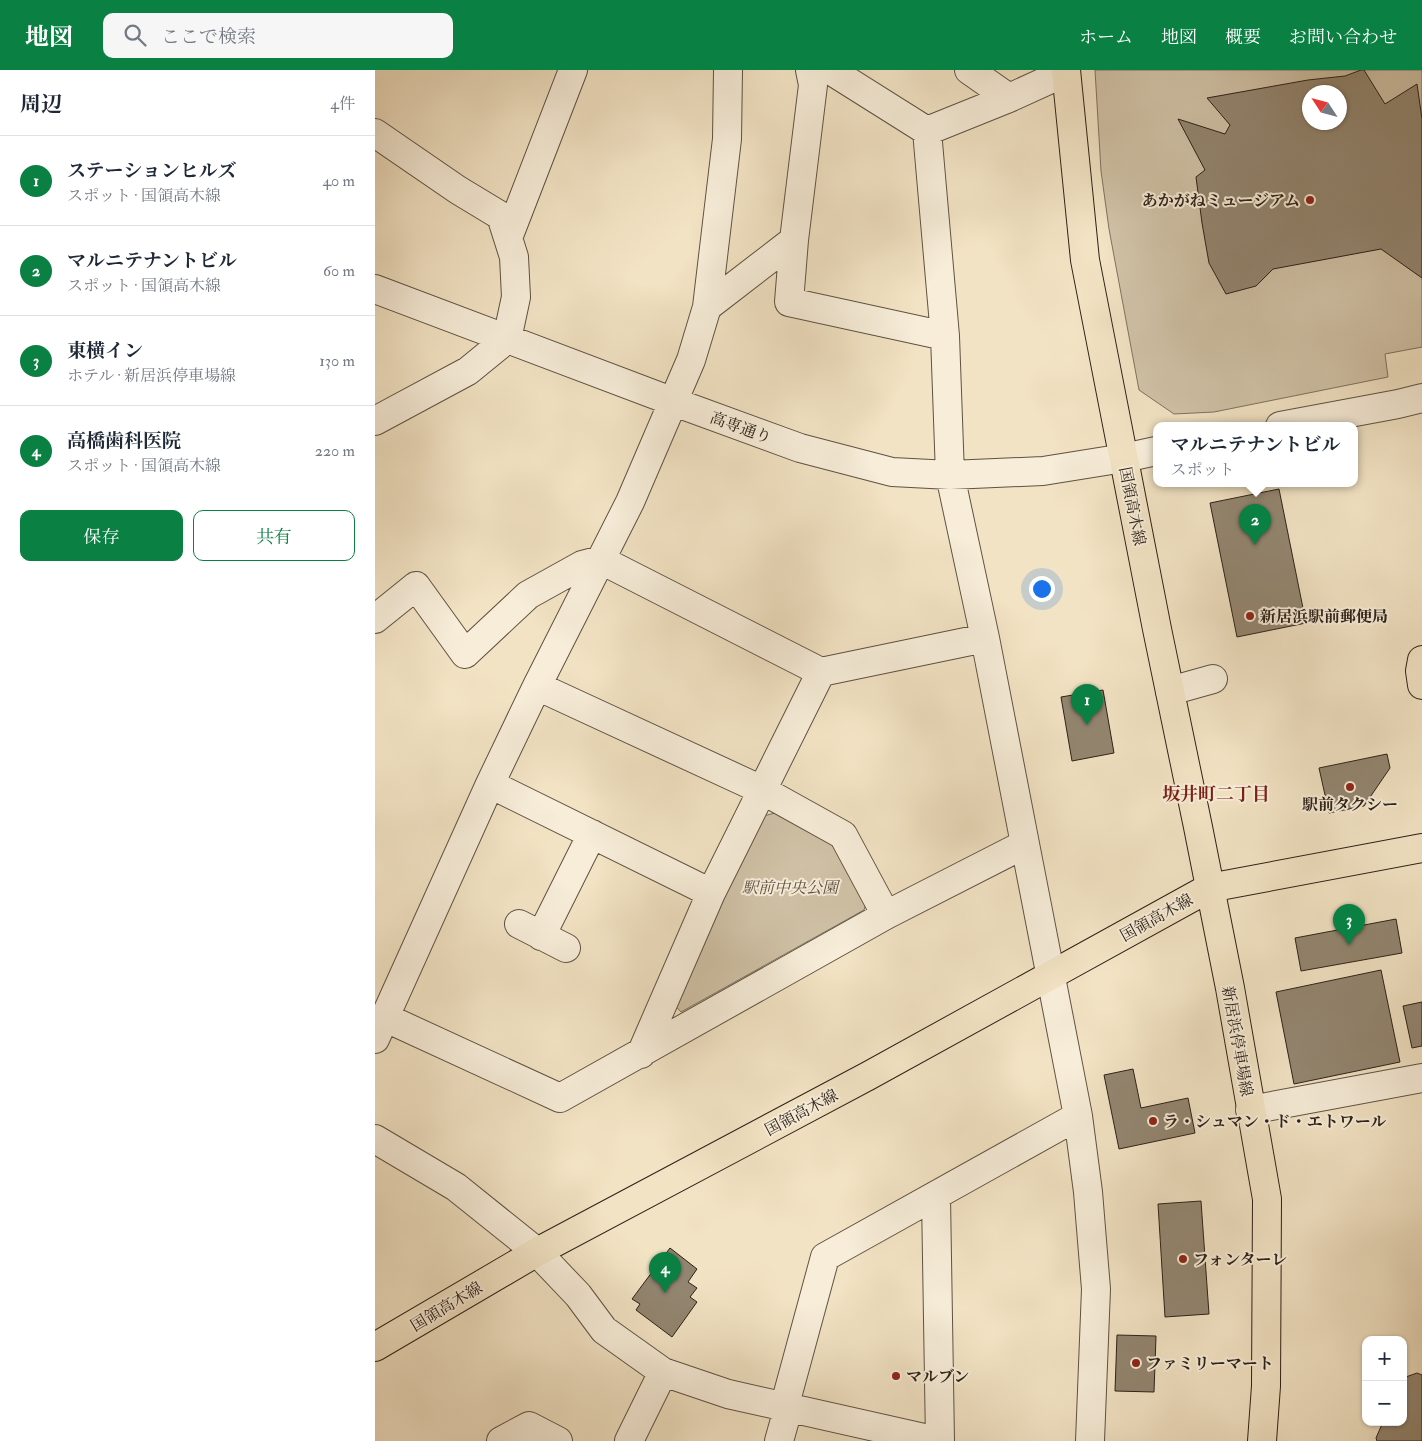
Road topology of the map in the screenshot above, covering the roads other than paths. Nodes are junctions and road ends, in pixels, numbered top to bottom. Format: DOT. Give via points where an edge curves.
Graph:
graph roads {
  1 [pos="573,70"];
  2 [pos="728,70"];
  3 [pos="969,70"];
  4 [pos="1066,71"];
  5 [pos="818,74"];
  6 [pos="1009,98"];
  7 [pos="927,131"];
  8 [pos="375,133"];
  9 [pos="508,238"];
  10 [pos="794,240"];
  11 [pos="375,289"];
  12 [pos="707,307"];
  13 [pos="945,336"];
  14 [pos="507,339"];
  15 [pos="1422,398"];
  16 [pos="674,402"];
  17 [pos="375,421"];
  18 [pos="1301,422"];
  19 [pos="1153,452"];
  20 [pos="1124,458"];
  21 [pos="950,476"];
  22 [pos="601,560"];
  23 [pos="375,619"];
  24 [pos="985,638"];
  25 [pos="1422,660"];
  26 [pos="821,672"];
  27 [pos="1213,679"];
  28 [pos="1422,685"];
  29 [pos="537,686"];
  30 [pos="1169,690"];
  31 [pos="490,784"];
  32 [pos="762,790"];
  33 [pos="592,834"];
  34 [pos="1025,844"];
  35 [pos="1422,848"];
  36 [pos="1209,888"];
  37 [pos="711,893"];
  38 [pos="886,915"];
  39 [pos="566,948"];
  40 [pos="1050,976"];
  41 [pos="380,1028"];
  42 [pos="641,1054"];
  43 [pos="1422,1078"];
  44 [pos="1250,1110"];
  45 [pos="1078,1116"];
  46 [pos="375,1140"];
  47 [pos="936,1196"];
  48 [pos="537,1252"];
  49 [pos="375,1347"];
  50 [pos="663,1372"];
  51 [pos="786,1408"];
  52 [pos="501,1441"];
  53 [pos="557,1441"];
  54 [pos="629,1441"];
  55 [pos="779,1441"];
  56 [pos="939,1441"];
  57 [pos="1090,1441"];
  58 [pos="1262,1441"];
  1 -- 9 [label="street"];
  2 -- 12 [label="street" via="727,139"];
  3 -- 6 [label="street"];
  4 -- 6 [label="street"];
  4 -- 20 [label="main road, 国領高木線" via="1085,260"];
  5 -- 7 [label="street"];
  5 -- 10 [label="street"];
  6 -- 7 [label="street"];
  7 -- 13 [label="street"];
  8 -- 9 [label="street" via="501,216"];
  9 -- 14 [label="street" via="514,257 516,297"];
  10 -- 12 [label="street"];
  10 -- 13 [label="street" via="789,302"];
  11 -- 14 [label="street, 高専通り"];
  12 -- 16 [label="street"];
  13 -- 21 [label="street"];
  14 -- 16 [label="street, 高専通り"];
  14 -- 17 [label="street" via="468,370"];
  15 -- 18 [label="street"];
  16 -- 21 [label="street, 高専通り" via="809,450 892,472"];
  16 -- 22 [label="street"];
  19 -- 20 [label="street, 高専通り"];
  20 -- 21 [label="street, 高専通り" via="1043,471"];
  20 -- 30 [label="main road, 国領高木線"];
  21 -- 24 [label="street"];
  22 -- 23 [label="street" via="583,565 528,595 465,654 416,586"];
  22 -- 26 [label="street"];
  22 -- 29 [label="street"];
  24 -- 26 [label="street"];
  24 -- 34 [label="street"];
  25 -- 28 [label="main road" via="1419,671"];
  26 -- 32 [label="street"];
  27 -- 30 [label="street"];
  29 -- 31 [label="street"];
  29 -- 32 [label="street"];
  30 -- 36 [label="main road, 国領高木線"];
  31 -- 33 [label="street"];
  31 -- 41 [label="street"];
  32 -- 37 [label="street"];
  32 -- 38 [label="street" via="843,834"];
  33 -- 37 [label="street"];
  33 -- 39 [label="street" via="530,930"];
  34 -- 38 [label="street"];
  34 -- 40 [label="street"];
  35 -- 36 [label="main road"];
  36 -- 40 [label="main road, 国領高木線"];
  36 -- 44 [label="main road, 新居浜停車場線"];
  37 -- 42 [label="street"];
  38 -- 42 [label="street"];
  40 -- 45 [label="street"];
  40 -- 48 [label="main road, 国領高木線"];
  41 -- 42 [label="street" via="560,1098"];
  43 -- 44 [label="street"];
  44 -- 58 [label="main road, 新居浜停車場線" via="1267,1199 1266,1386"];
  45 -- 47 [label="street"];
  45 -- 57 [label="street" via="1096,1289"];
  46 -- 48 [label="street" via="456,1187"];
  47 -- 51 [label="street" via="825,1257"];
  47 -- 56 [label="street"];
  48 -- 49 [label="main road, 国領高木線"];
  48 -- 50 [label="street" via="578,1295 604,1330"];
  50 -- 51 [label="street" via="727,1394"];
  50 -- 54 [label="street"];
  51 -- 55 [label="street"];
  51 -- 56 [label="street"];
  52 -- 53 [label="street" via="529,1426"];
}
